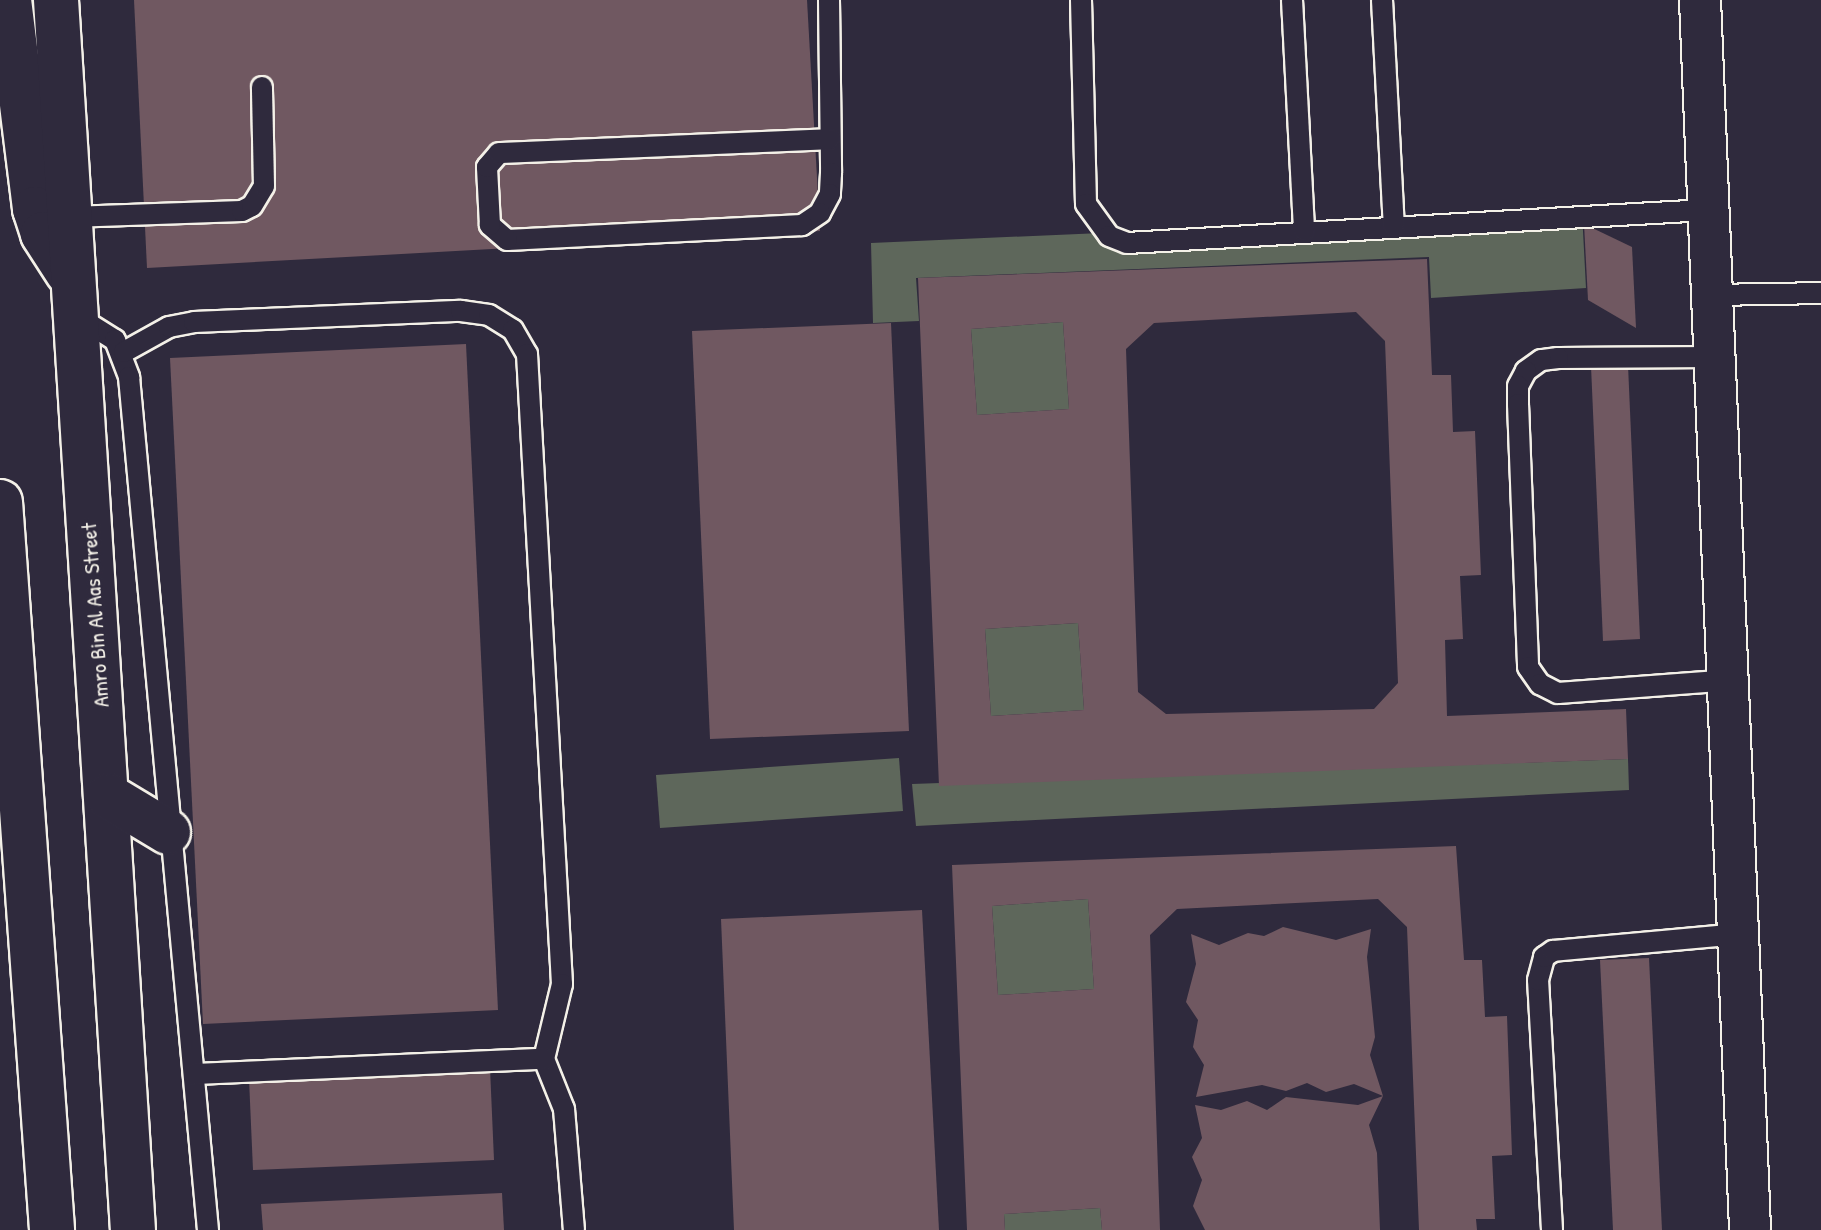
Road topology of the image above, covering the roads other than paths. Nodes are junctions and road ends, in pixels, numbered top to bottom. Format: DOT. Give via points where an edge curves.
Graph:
graph roads {
  1 [pos="9,0"];
  2 [pos="56,0"];
  3 [pos="86,0"];
  4 [pos="829,0"];
  5 [pos="1081,0"];
  6 [pos="1292,0"];
  7 [pos="1382,0"];
  8 [pos="1700,0"];
  9 [pos="262,87"];
  10 [pos="66,107"];
  11 [pos="830,139"];
  12 [pos="1707,210"];
  13 [pos="70,217"];
  14 [pos="1394,227"];
  15 [pos="1304,231"];
  16 [pos="1821,293"];
  17 [pos="1711,295"];
  18 [pos="72,296"];
  19 [pos="124,352"];
  20 [pos="1714,357"];
  21 [pos="0,502"];
  22 [pos="1729,680"];
  23 [pos="108,796"];
  24 [pos="168,832"];
  25 [pos="1740,934"];
  26 [pos="544,1059"];
  27 [pos="194,1074"];
  28 [pos="52,1230"];
  29 [pos="133,1230"];
  30 [pos="208,1230"];
  31 [pos="574,1230"];
  32 [pos="1552,1230"];
  33 [pos="1750,1230"];
  1 -- 18 [label="main road" via="35,209"];
  2 -- 10 [label="main road, Amro Bin Al Aas Street"];
  3 -- 10 [label="main road" via="87,64"];
  4 -- 11 [label="lane"];
  5 -- 15 [label="lane" via="1086,204 1094,223 1127,243"];
  6 -- 15 [label="lane"];
  7 -- 14 [label="lane"];
  8 -- 12 [label="street"];
  9 -- 13 [label="lane" via="264,186 252,206 242,211"];
  10 -- 13 [label="main road, Amro Bin Al Aas Street"];
  11 -- 11 [label="lane" via="499,153 487,167 490,225 507,240 802,225 820,213 830,194"];
  12 -- 14 [label="lane"];
  12 -- 17 [label="street"];
  13 -- 18 [label="main road, Amro Bin Al Aas Street"];
  14 -- 15 [label="lane"];
  16 -- 17 [label="lane"];
  17 -- 20 [label="street"];
  18 -- 19 [label="lane"];
  18 -- 23 [label="main road, Amro Bin Al Aas Street"];
  19 -- 24 [label="lane"];
  19 -- 26 [label="lane" via="169,327 194,322 461,311 489,315 513,330 527,354 562,984"];
  20 -- 22 [label="street"];
  20 -- 22 [label="lane" via="1558,358 1541,360 1526,371 1518,386 1518,404 1528,667 1540,684 1558,693"];
  21 -- 28 [label="main road"];
  22 -- 25 [label="street"];
  23 -- 24 [label="main road"];
  23 -- 29 [label="main road, Amro Bin Al Aas Street"];
  24 -- 27 [label="lane"];
  25 -- 32 [label="lane" via="1553,951 1544,957 1538,980"];
  25 -- 33 [label="street"];
  26 -- 27 [label="lane"];
  26 -- 31 [label="lane" via="564,1109"];
  27 -- 30 [label="lane"];
}
